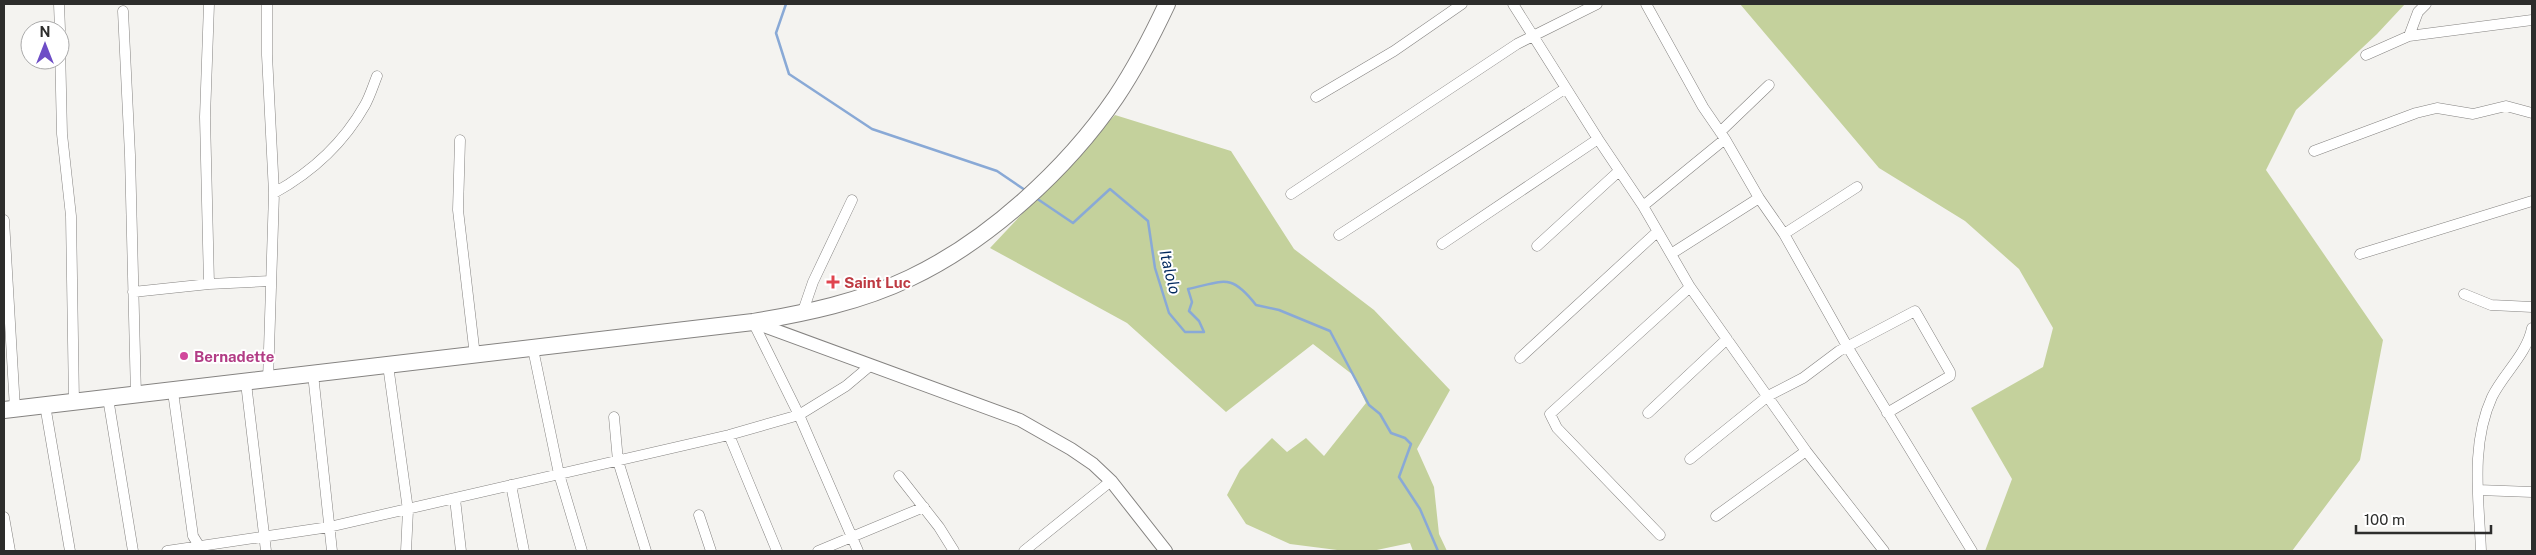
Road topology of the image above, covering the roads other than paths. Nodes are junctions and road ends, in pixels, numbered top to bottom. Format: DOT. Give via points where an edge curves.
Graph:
graph roads {
  1 [pos="59,4"];
  2 [pos="209,4"];
  3 [pos="267,4"];
  4 [pos="1167,4"];
  5 [pos="1462,4"];
  6 [pos="1513,4"];
  7 [pos="1597,4"];
  8 [pos="1646,4"];
  9 [pos="2426,4"];
  10 [pos="123,11"];
  11 [pos="60,20"];
  12 [pos="2532,20"];
  13 [pos="1533,35"];
  14 [pos="2410,36"];
  15 [pos="2366,55"];
  16 [pos="61,70"];
  17 [pos="378,76"];
  18 [pos="1769,85"];
  19 [pos="1566,88"];
  20 [pos="1316,98"];
  21 [pos="2532,113"];
  22 [pos="1723,136"];
  23 [pos="1598,139"];
  24 [pos="460,140"];
  25 [pos="2314,151"];
  26 [pos="1619,171"];
  27 [pos="1856,187"];
  28 [pos="274,193"];
  29 [pos="1291,194"];
  30 [pos="1759,198"];
  31 [pos="852,200"];
  32 [pos="2532,201"];
  33 [pos="1643,206"];
  34 [pos="4,220"];
  35 [pos="1656,232"];
  36 [pos="1784,234"];
  37 [pos="1339,235"];
  38 [pos="1442,244"];
  39 [pos="1537,246"];
  40 [pos="1671,254"];
  41 [pos="2360,254"];
  42 [pos="271,281"];
  43 [pos="209,284"];
  44 [pos="1690,287"];
  45 [pos="134,292"];
  46 [pos="2464,294"];
  47 [pos="2532,307"];
  48 [pos="802,314"];
  49 [pos="753,322"];
  50 [pos="2532,328"];
  51 [pos="1727,340"];
  52 [pos="1847,346"];
  53 [pos="533,350"];
  54 [pos="475,356"];
  55 [pos="1520,358"];
  56 [pos="388,365"];
  57 [pos="871,365"];
  58 [pos="313,374"];
  59 [pos="268,381"];
  60 [pos="246,383"];
  61 [pos="173,392"];
  62 [pos="136,396"];
  63 [pos="1768,396"];
  64 [pos="108,398"];
  65 [pos="74,402"];
  66 [pos="45,405"];
  67 [pos="9,410"];
  68 [pos="1887,413"];
  69 [pos="799,414"];
  70 [pos="1648,414"];
  71 [pos="614,417"];
  72 [pos="729,435"];
  73 [pos="1806,451"];
  74 [pos="1690,459"];
  75 [pos="618,461"];
  76 [pos="559,474"];
  77 [pos="899,476"];
  78 [pos="1111,481"];
  79 [pos="511,485"];
  80 [pos="2478,490"];
  81 [pos="2532,492"];
  82 [pos="455,499"];
  83 [pos="924,508"];
  84 [pos="408,510"];
  85 [pos="699,515"];
  86 [pos="1716,516"];
  87 [pos="4,517"];
  88 [pos="329,526"];
  89 [pos="1660,535"];
  90 [pos="264,538"];
  91 [pos="853,538"];
  92 [pos="201,549"];
  93 [pos="10,551"];
  94 [pos="70,551"];
  95 [pos="134,551"];
  96 [pos="167,551"];
  97 [pos="266,551"];
  98 [pos="332,551"];
  99 [pos="406,551"];
  100 [pos="461,551"];
  101 [pos="524,551"];
  102 [pos="582,551"];
  103 [pos="646,551"];
  104 [pos="711,551"];
  105 [pos="777,551"];
  106 [pos="818,551"];
  107 [pos="858,551"];
  108 [pos="954,551"];
  109 [pos="1024,551"];
  110 [pos="1166,551"];
  111 [pos="1884,551"];
  112 [pos="1972,551"];
  113 [pos="2482,551"];
  1 -- 11 [label="street"];
  2 -- 43 [label="street" via="205,126"];
  3 -- 28 [label="street"];
  4 -- 48 [label="highway" via="1115,98 1076,148 1025,200 955,253 909,278 877,292"];
  5 -- 20 [label="street" via="1394,51"];
  6 -- 13 [label="street"];
  7 -- 13 [label="street"];
  8 -- 22 [label="street"];
  9 -- 14 [label="street" via="2418,12"];
  10 -- 45 [label="street"];
  12 -- 14 [label="street"];
  13 -- 19 [label="street"];
  13 -- 29 [label="street"];
  14 -- 15 [label="street"];
  16 -- 65 [label="street" via="62,134 71,216"];
  17 -- 28 [label="street" via="367,103 349,132 328,155 297,180"];
  18 -- 22 [label="street"];
  19 -- 23 [label="street"];
  19 -- 37 [label="street"];
  21 -- 25 [label="street" via="2506,106 2472,114 2438,108"];
  22 -- 30 [label="street"];
  22 -- 33 [label="street"];
  23 -- 26 [label="street"];
  23 -- 38 [label="street"];
  24 -- 54 [label="street" via="458,210"];
  26 -- 33 [label="street"];
  26 -- 39 [label="street"];
  27 -- 36 [label="street"];
  28 -- 42 [label="street"];
  30 -- 36 [label="street"];
  30 -- 40 [label="street"];
  31 -- 48 [label="street" via="813,282"];
  32 -- 41 [label="street"];
  33 -- 35 [label="street"];
  34 -- 67 [label="street"];
  35 -- 40 [label="street"];
  35 -- 55 [label="street"];
  36 -- 52 [label="street"];
  40 -- 44 [label="street"];
  42 -- 43 [label="street"];
  42 -- 59 [label="street"];
  43 -- 45 [label="street"];
  44 -- 51 [label="street"];
  44 -- 89 [label="street" via="1550,414 1557,428"];
  45 -- 62 [label="street"];
  46 -- 47 [label="street" via="2491,305"];
  48 -- 49 [label="highway"];
  49 -- 53 [label="highway"];
  49 -- 57 [label="street"];
  49 -- 69 [label="street"];
  50 -- 80 [label="street" via="2526,345 2500,383 2486,411 2479,438"];
  51 -- 63 [label="street"];
  51 -- 70 [label="street"];
  52 -- 63 [label="street" via="1803,378"];
  52 -- 68 [label="street"];
  52 -- 68 [label="street" via="1915,311 1950,376"];
  53 -- 54 [label="highway"];
  53 -- 76 [label="street"];
  54 -- 56 [label="highway"];
  56 -- 58 [label="highway"];
  56 -- 84 [label="street"];
  57 -- 69 [label="street" via="846,386"];
  57 -- 78 [label="street" via="1020,420 1071,449"];
  58 -- 59 [label="highway"];
  58 -- 88 [label="street"];
  59 -- 60 [label="highway"];
  60 -- 61 [label="highway"];
  60 -- 90 [label="street"];
  61 -- 62 [label="highway"];
  61 -- 92 [label="street" via="193,536"];
  62 -- 64 [label="highway"];
  63 -- 73 [label="street"];
  63 -- 74 [label="street"];
  64 -- 65 [label="highway"];
  64 -- 95 [label="street"];
  65 -- 66 [label="highway"];
  66 -- 67 [label="highway"];
  66 -- 94 [label="street"];
  68 -- 112 [label="street"];
  69 -- 72 [label="street"];
  69 -- 91 [label="street"];
  71 -- 75 [label="street"];
  72 -- 75 [label="street"];
  72 -- 105 [label="street"];
  73 -- 86 [label="street"];
  73 -- 111 [label="street"];
  75 -- 76 [label="street"];
  75 -- 103 [label="street"];
  76 -- 79 [label="street"];
  76 -- 102 [label="street"];
  77 -- 83 [label="street"];
  78 -- 109 [label="street"];
  78 -- 110 [label="street"];
  79 -- 82 [label="street"];
  79 -- 101 [label="street"];
  80 -- 81 [label="street"];
  80 -- 113 [label="street"];
  82 -- 84 [label="street"];
  82 -- 100 [label="street"];
  83 -- 91 [label="street"];
  83 -- 108 [label="street"];
  84 -- 88 [label="street"];
  84 -- 99 [label="street"];
  85 -- 104 [label="street"];
  87 -- 93 [label="street"];
  88 -- 90 [label="street"];
  88 -- 98 [label="street"];
  90 -- 92 [label="street"];
  90 -- 97 [label="street"];
  91 -- 106 [label="street"];
  91 -- 107 [label="street"];
  92 -- 96 [label="street"];
}
